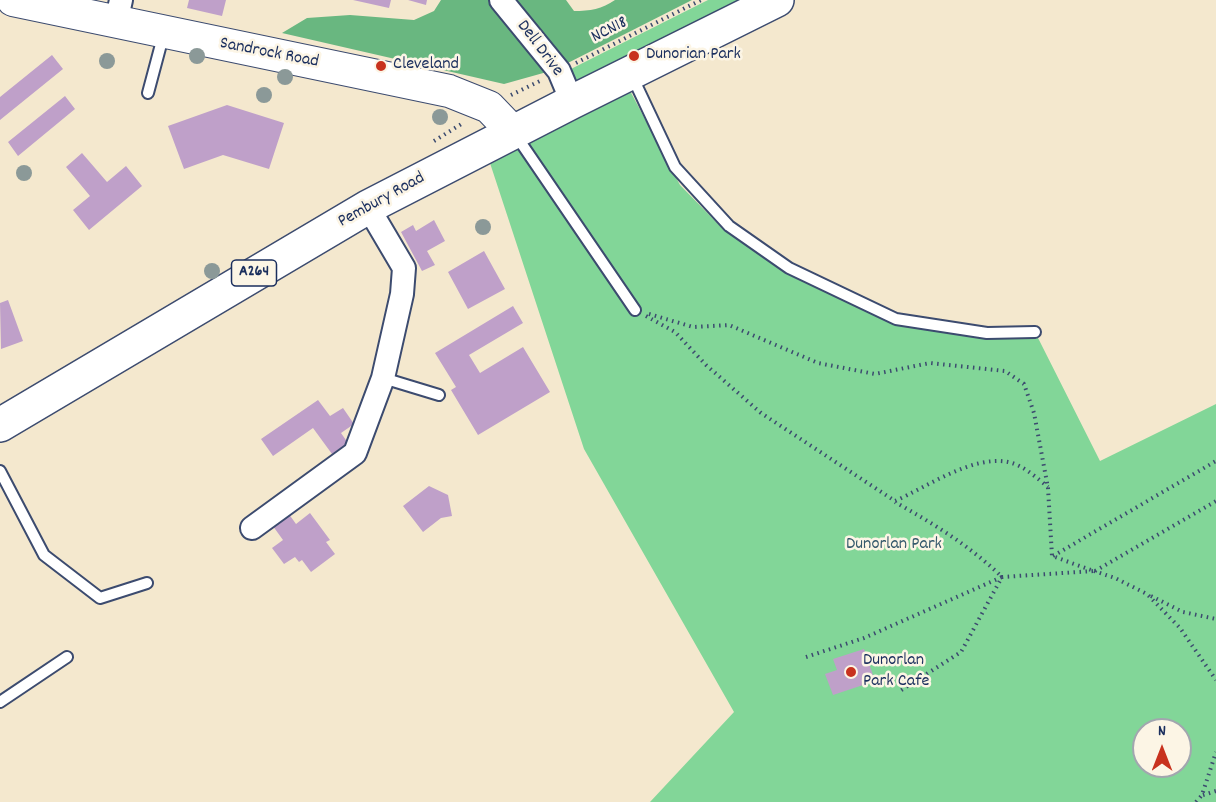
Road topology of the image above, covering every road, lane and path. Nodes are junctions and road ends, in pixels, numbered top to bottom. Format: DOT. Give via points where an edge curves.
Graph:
graph roads {
  1 [pos="13,0"];
  2 [pos="501,0"];
  3 [pos="701,0"];
  4 [pos="777,0"];
  5 [pos="119,11"];
  6 [pos="164,33"];
  7 [pos="559,71"];
  8 [pos="630,73"];
  9 [pos="531,85"];
  10 [pos="148,93"];
  11 [pos="572,102"];
  12 [pos="489,107"];
  13 [pos="513,132"];
  14 [pos="428,145"];
  15 [pos="368,207"];
  16 [pos="635,310"];
  17 [pos="1035,332"];
  18 [pos="383,378"];
  19 [pos="439,395"];
  20 [pos="0,425"];
  21 [pos="1216,460"];
  22 [pos="0,471"];
  23 [pos="1048,488"];
  24 [pos="895,501"];
  25 [pos="1216,501"];
  26 [pos="252,528"];
  27 [pos="1052,556"];
  28 [pos="1094,571"];
  29 [pos="1002,577"];
  30 [pos="147,583"];
  31 [pos="1147,594"];
  32 [pos="1216,619"];
  33 [pos="67,657"];
  34 [pos="806,657"];
  35 [pos="1216,680"];
  36 [pos="900,691"];
  37 [pos="0,702"];
  38 [pos="1216,752"];
  39 [pos="1216,790"];
  40 [pos="1202,795"];
  41 [pos="1196,802"];
  1 -- 5 [label="street, Sandrock Road"];
  2 -- 7 [label="street, Dell Drive"];
  3 -- 7 [label="path, NCN18"];
  4 -- 8 [label="main road, Pembury Road / A264"];
  5 -- 6 [label="street, Sandrock Road"];
  6 -- 10 [label="lane"];
  6 -- 12 [label="street, Sandrock Road" via="449,91"];
  7 -- 9 [label="path, NCN18"];
  7 -- 11 [label="street, Dell Drive"];
  8 -- 11 [label="main road, Pembury Road / A264"];
  8 -- 17 [label="lane" via="675,167 729,226 789,268 896,319 987,333"];
  11 -- 13 [label="main road, Pembury Road / A264"];
  12 -- 13 [label="street, Sandrock Road"];
  12 -- 14 [label="path"];
  13 -- 15 [label="main road, Pembury Road / A264"];
  13 -- 16 [label="lane"];
  15 -- 18 [label="street" via="404,268"];
  15 -- 20 [label="main road, Pembury Road / A264"];
  16 -- 23 [label="path" via="693,327 729,325 818,363 875,374 930,363 1005,371 1024,384 1034,413"];
  16 -- 24 [label="path" via="675,332 761,413"];
  18 -- 19 [label="lane"];
  18 -- 26 [label="street" via="355,453"];
  21 -- 27 [label="path"];
  22 -- 30 [label="lane" via="44,555 100,598"];
  23 -- 24 [label="path" via="1010,462 987,462 956,471"];
  23 -- 27 [label="path"];
  24 -- 29 [label="path" via="980,555"];
  25 -- 28 [label="path"];
  27 -- 28 [label="path"];
  28 -- 29 [label="path"];
  28 -- 31 [label="path"];
  29 -- 34 [label="path" via="864,638"];
  29 -- 36 [label="path" via="961,652"];
  31 -- 32 [label="path" via="1183,612"];
  31 -- 35 [label="path" via="1180,628"];
  33 -- 37 [label="lane"];
  38 -- 40 [label="path"];
  39 -- 40 [label="path"];
  40 -- 41 [label="path"];
}
